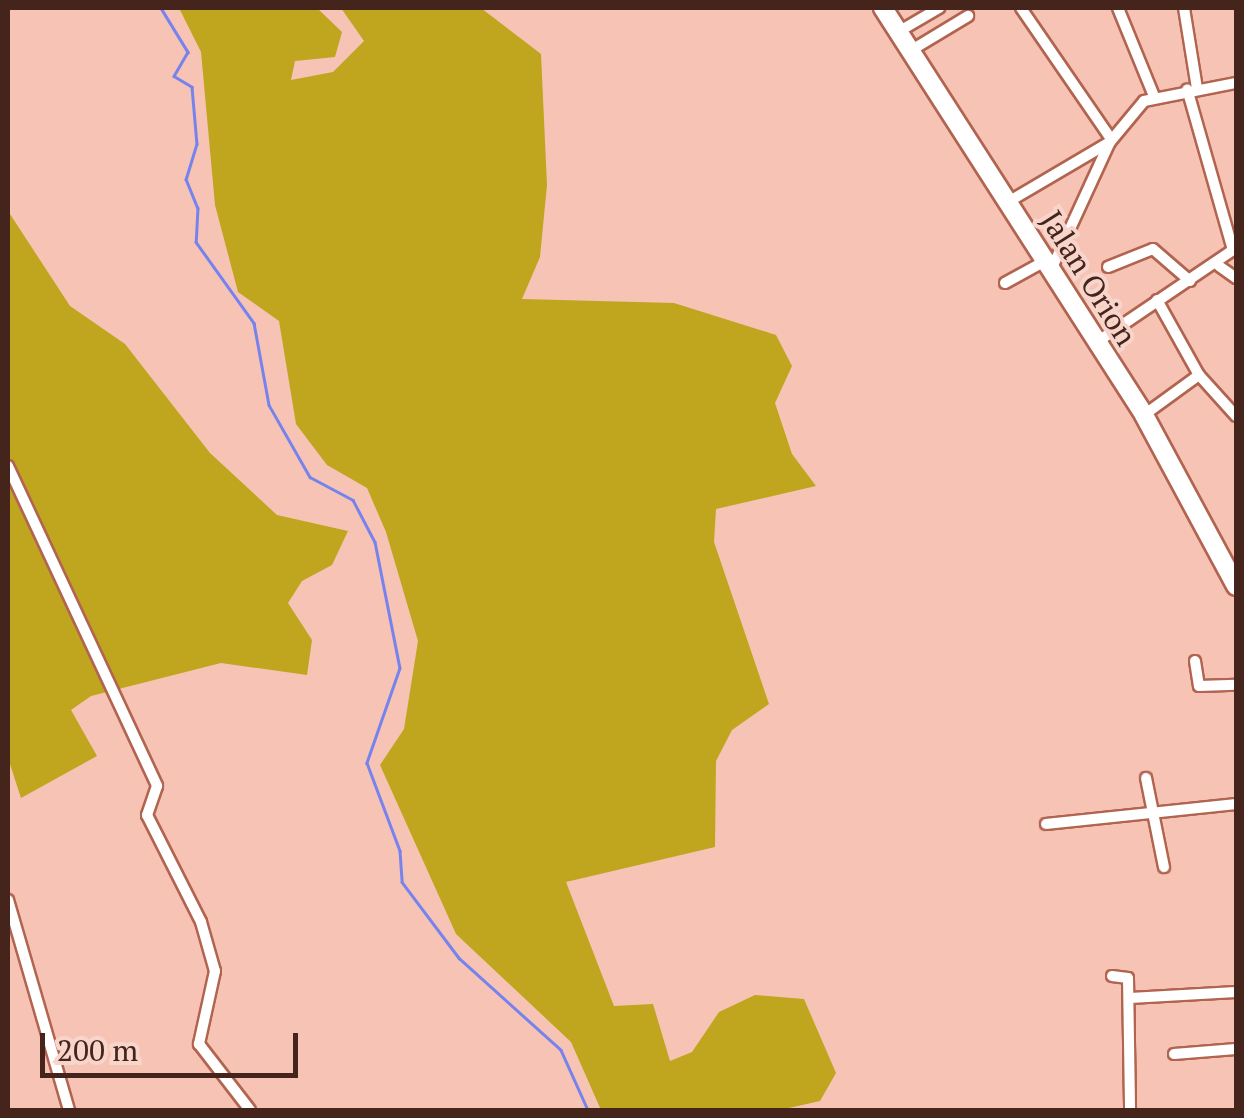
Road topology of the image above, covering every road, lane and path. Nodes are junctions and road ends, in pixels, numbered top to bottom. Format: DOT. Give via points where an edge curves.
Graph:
graph roads {
  1 [pos="882,8"];
  2 [pos="939,8"];
  3 [pos="1022,8"];
  4 [pos="1118,8"];
  5 [pos="1184,8"];
  6 [pos="968,16"];
  7 [pos="898,32"];
  8 [pos="910,51"];
  9 [pos="1236,83"];
  10 [pos="1192,89"];
  11 [pos="1154,96"];
  12 [pos="1111,140"];
  13 [pos="1008,202"];
  14 [pos="1235,241"];
  15 [pos="1048,266"];
  16 [pos="1219,266"];
  17 [pos="1108,267"];
  18 [pos="1236,278"];
  19 [pos="1190,281"];
  20 [pos="1004,283"];
  21 [pos="1157,300"];
  22 [pos="1097,342"];
  23 [pos="1199,375"];
  24 [pos="1144,415"];
  25 [pos="1236,416"];
  26 [pos="8,466"];
  27 [pos="1236,581"];
  28 [pos="1195,661"];
  29 [pos="1236,685"];
  30 [pos="1146,778"];
  31 [pos="1236,804"];
  32 [pos="1153,808"];
  33 [pos="1046,824"];
  34 [pos="1164,867"];
  35 [pos="8,900"];
  36 [pos="1112,976"];
  37 [pos="1236,992"];
  38 [pos="1130,998"];
  39 [pos="1236,1048"];
  40 [pos="1174,1054"];
  41 [pos="70,1110"];
  42 [pos="250,1110"];
  43 [pos="1130,1110"];
  1 -- 7 [label="highway, Jalan Orion"];
  2 -- 7 [label="street"];
  3 -- 12 [label="street"];
  4 -- 11 [label="street"];
  5 -- 10 [label="street"];
  6 -- 8 [label="street"];
  7 -- 8 [label="highway, Jalan Orion"];
  8 -- 13 [label="highway, Jalan Orion"];
  9 -- 10 [label="street"];
  10 -- 11 [label="street"];
  10 -- 14 [label="street"];
  11 -- 12 [label="street"];
  12 -- 13 [label="street"];
  12 -- 15 [label="street"];
  13 -- 15 [label="highway, Jalan Orion"];
  14 -- 16 [label="street"];
  15 -- 20 [label="street"];
  15 -- 22 [label="highway, Jalan Orion"];
  16 -- 18 [label="street"];
  16 -- 19 [label="street"];
  17 -- 19 [label="street" via="1153,250"];
  19 -- 21 [label="street"];
  21 -- 22 [label="street"];
  21 -- 23 [label="street"];
  22 -- 24 [label="highway, Jalan Orion"];
  23 -- 24 [label="street"];
  23 -- 25 [label="street"];
  24 -- 27 [label="highway, Jalan Orion"];
  26 -- 42 [label="street" via="157,786 146,815 201,922 215,971 199,1044"];
  28 -- 29 [label="street" via="1198,686"];
  30 -- 32 [label="street"];
  31 -- 32 [label="street"];
  32 -- 33 [label="street"];
  32 -- 34 [label="street"];
  35 -- 41 [label="street"];
  36 -- 38 [label="street" via="1126,976"];
  37 -- 38 [label="street"];
  38 -- 43 [label="street"];
  39 -- 40 [label="street"];
}
